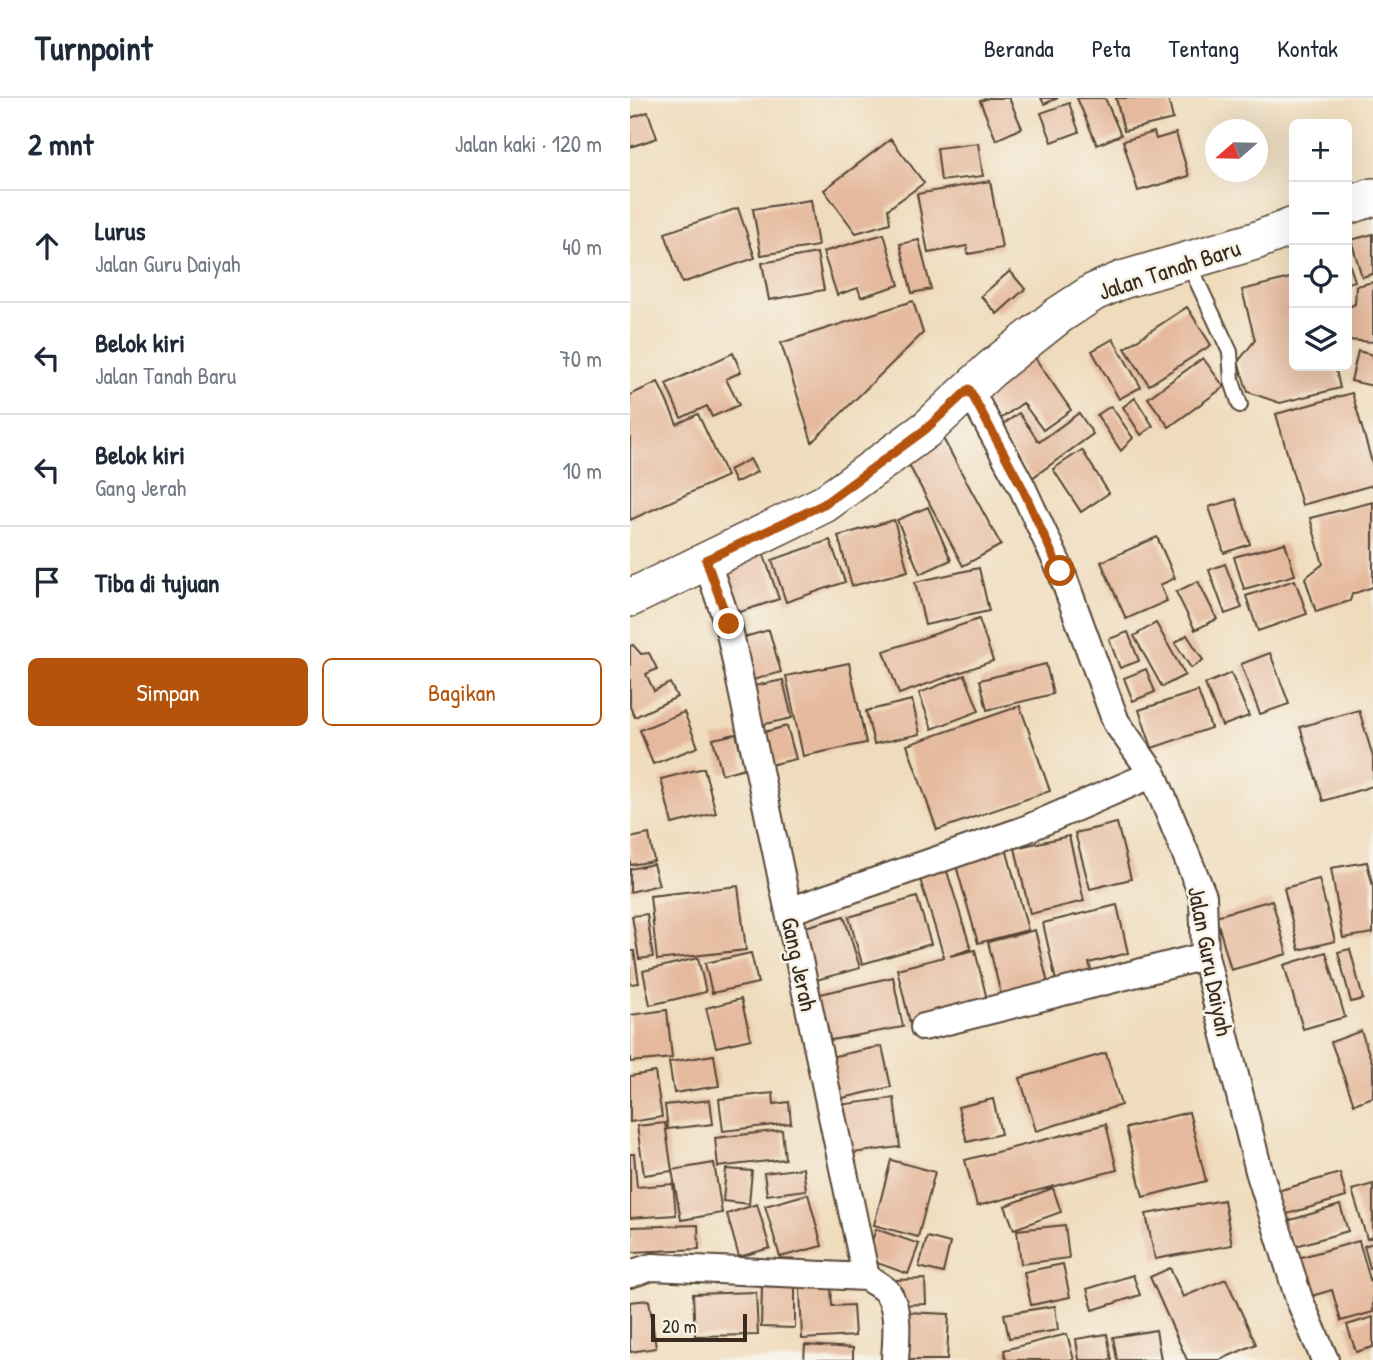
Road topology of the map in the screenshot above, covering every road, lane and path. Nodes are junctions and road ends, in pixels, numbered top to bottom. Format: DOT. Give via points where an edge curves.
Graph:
graph roads {
  1 [pos="1373,197"];
  2 [pos="1352,204"];
  3 [pos="1289,228"];
  4 [pos="1188,262"];
  5 [pos="969,389"];
  6 [pos="1240,405"];
  7 [pos="706,560"];
  8 [pos="630,598"];
  9 [pos="1153,774"];
  10 [pos="789,911"];
  11 [pos="1205,956"];
  12 [pos="924,1027"];
  13 [pos="630,1274"];
  14 [pos="866,1277"];
  15 [pos="895,1360"];
  16 [pos="1325,1360"];
  1 -- 2 [label="main road"];
  3 -- 4 [label="main road, Jalan Tanah Baru"];
  4 -- 5 [label="main road, Jalan Tanah Baru" via="1094,292"];
  4 -- 6 [label="lane" via="1230,352 1231,381"];
  5 -- 7 [label="main road, Jalan Tanah Baru" via="926,429 824,504"];
  5 -- 9 [label="street, Jalan Guru Daiyah" via="1022,487 1060,571 1116,722"];
  7 -- 8 [label="main road, Jalan Tanah Baru"];
  7 -- 10 [label="street, Gang Jerah" via="729,624"];
  9 -- 10 [label="street" via="1024,830"];
  9 -- 11 [label="street, Jalan Guru Daiyah" via="1203,896"];
  10 -- 14 [label="street, Gang Jerah"];
  11 -- 12 [label="street"];
  11 -- 16 [label="street, Jalan Guru Daiyah" via="1259,1171 1299,1299"];
  13 -- 14 [label="street" via="652,1268"];
  14 -- 15 [label="street" via="888,1292 896,1322"];
}
